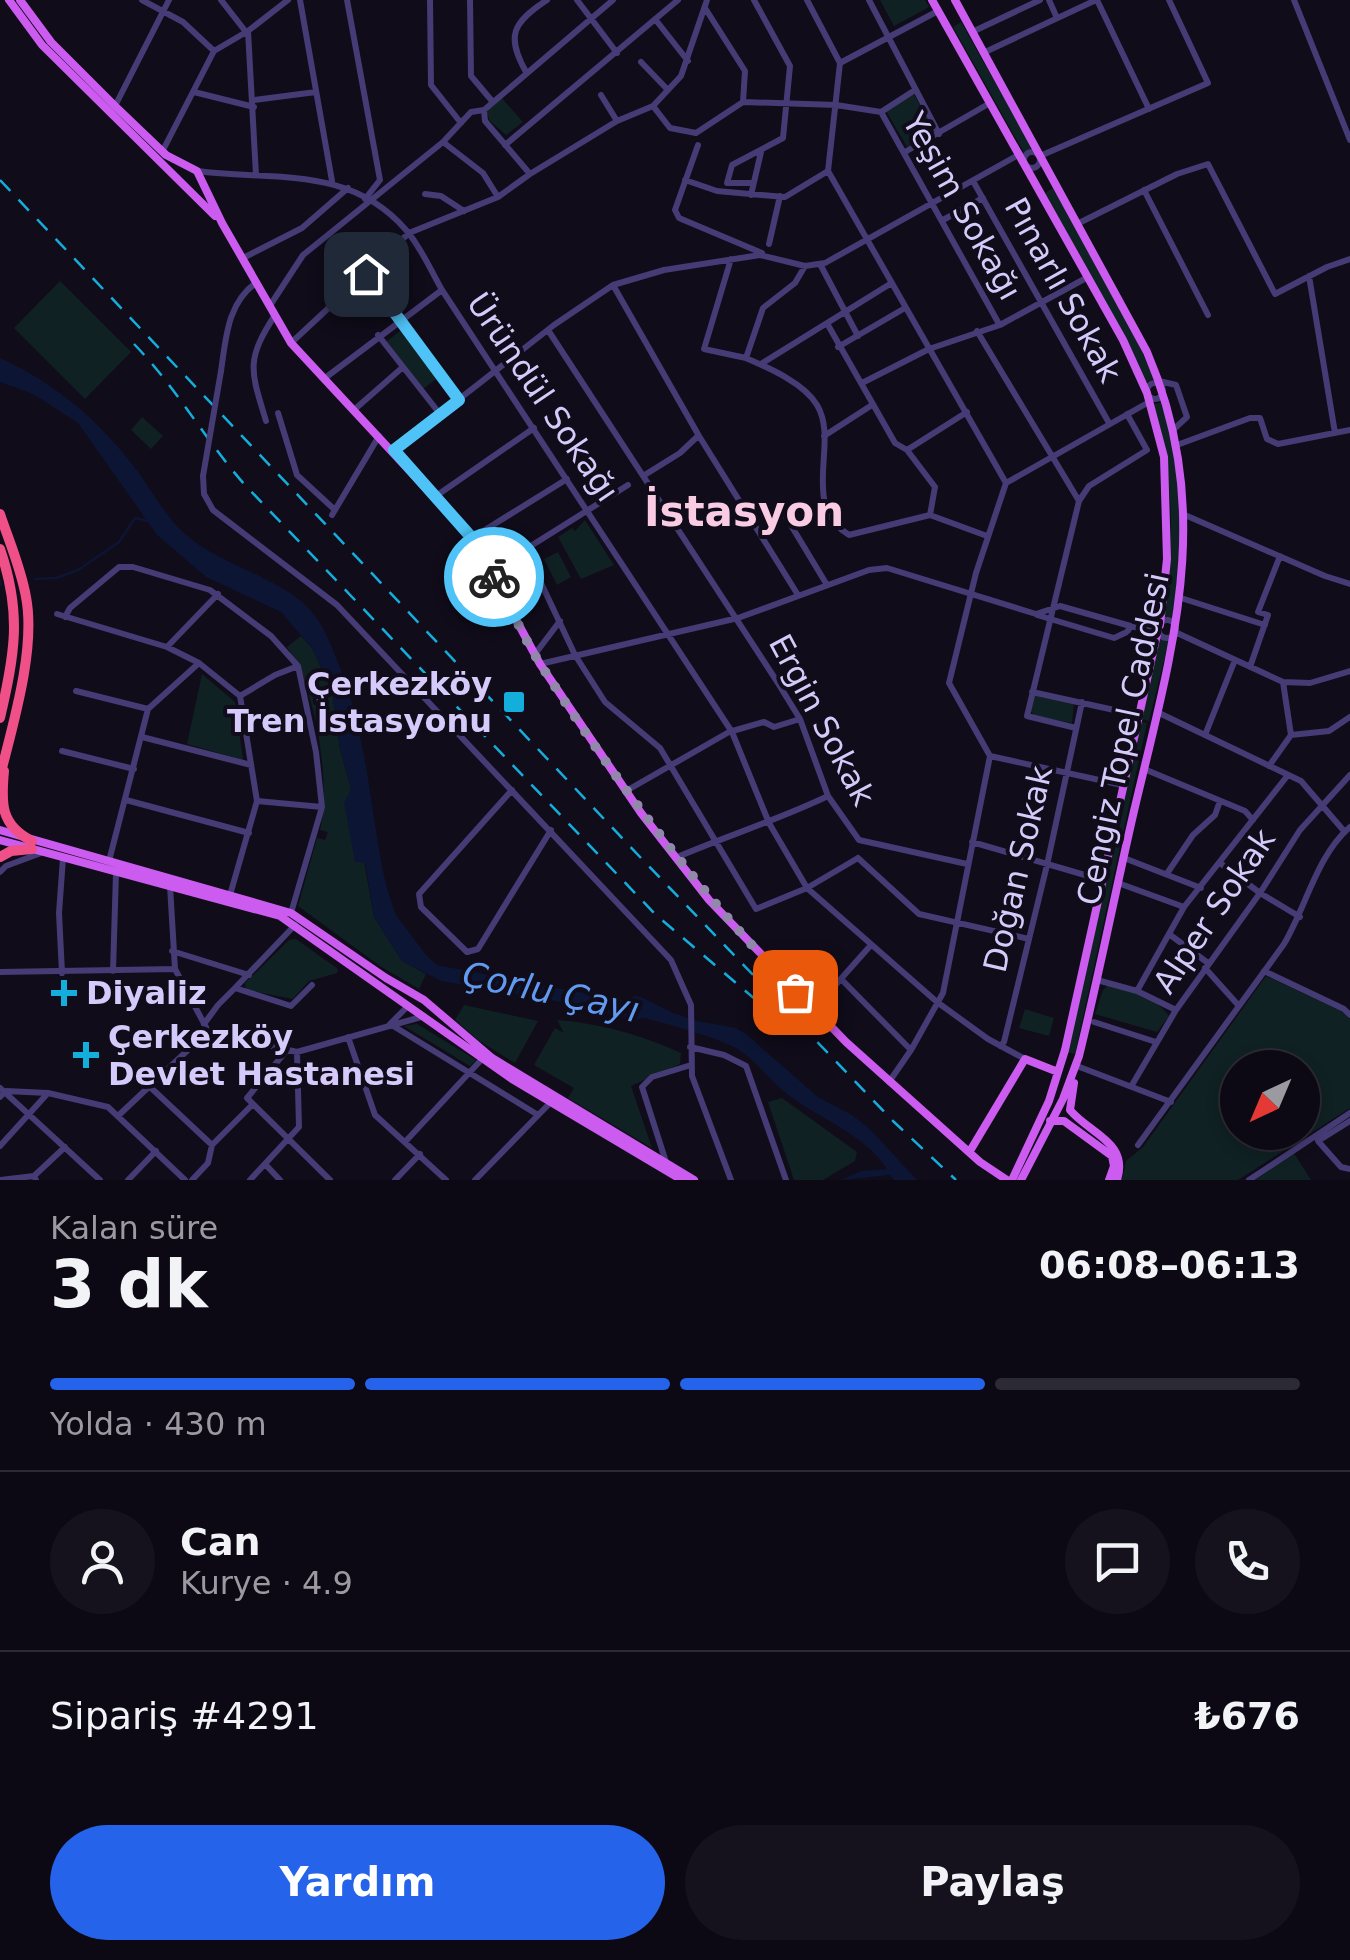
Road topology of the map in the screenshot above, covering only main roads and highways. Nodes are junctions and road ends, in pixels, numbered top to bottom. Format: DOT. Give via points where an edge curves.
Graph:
graph roads {
  1 [pos="9,0"];
  2 [pos="20,0"];
  3 [pos="932,0"];
  4 [pos="954,0"];
  5 [pos="197,171"];
  6 [pos="205,184"];
  7 [pos="188,188"];
  8 [pos="222,224"];
  9 [pos="0,514"];
  10 [pos="0,549"];
  11 [pos="0,718"];
  12 [pos="4,758"];
  13 [pos="0,776"];
  14 [pos="0,830"];
  15 [pos="0,840"];
  16 [pos="35,847"];
  17 [pos="0,857"];
  18 [pos="424,1000"];
  19 [pos="407,1007"];
  20 [pos="420,1017"];
  21 [pos="1076,1067"];
  22 [pos="1058,1072"];
  23 [pos="1050,1121"];
  24 [pos="970,1151"];
  25 [pos="983,1162"];
  26 [pos="1025,1165"];
  27 [pos="682,1180"];
  28 [pos="694,1180"];
  29 [pos="998,1180"];
  30 [pos="1010,1180"];
  31 [pos="1021,1180"];
  32 [pos="1109,1180"];
  33 [pos="1118,1180"];
  1 -- 7 [label="main road" via="42,45"];
  2 -- 5 [label="main road" via="51,42 162,152"];
  3 -- 22 [label="main road, Cengiz Topel Caddesi" via="1124,340 1164,457 1168,558 1159,627"];
  4 -- 21 [label="main road, Cengiz Topel Caddesi" via="1132,321 1161,385 1177,446 1184,515 1176,632"];
  5 -- 6 [label="main road"];
  5 -- 7 [label="main road" via="186,176"];
  6 -- 7 [label="main road"];
  6 -- 8 [label="main road"];
  7 -- 8 [label="main road"];
  8 -- 24 [label="main road" via="291,343 472,538 540,664 675,858 813,1010"];
  9 -- 12 [label="highway" via="24,585 28,631"];
  10 -- 11 [label="highway" via="16,618"];
  12 -- 13 [label="highway"];
  12 -- 16 [label="highway" via="2,806 16,833"];
  14 -- 16 [label="main road"];
  15 -- 16 [label="main road"];
  16 -- 17 [label="highway"];
  16 -- 18 [label="main road" via="292,913"];
  16 -- 19 [label="main road" via="280,916"];
  18 -- 19 [label="main road"];
  18 -- 20 [label="main road" via="428,1010"];
  18 -- 28 [label="main road" via="492,1058"];
  19 -- 20 [label="main road"];
  20 -- 27 [label="main road"];
  21 -- 23 [label="main road, Cengiz Topel Caddesi"];
  21 -- 33 [label="main road" via="1070,1110 1114,1147"];
  22 -- 24 [label="main road" via="1025,1058"];
  22 -- 26 [label="main road, Cengiz Topel Caddesi"];
  23 -- 26 [label="main road, Cengiz Topel Caddesi"];
  23 -- 32 [label="main road" via="1064,1121 1112,1156"];
  24 -- 25 [label="main road"];
  25 -- 29 [label="main road"];
  25 -- 30 [label="main road"];
  26 -- 30 [label="main road"];
  26 -- 31 [label="main road"];
}
